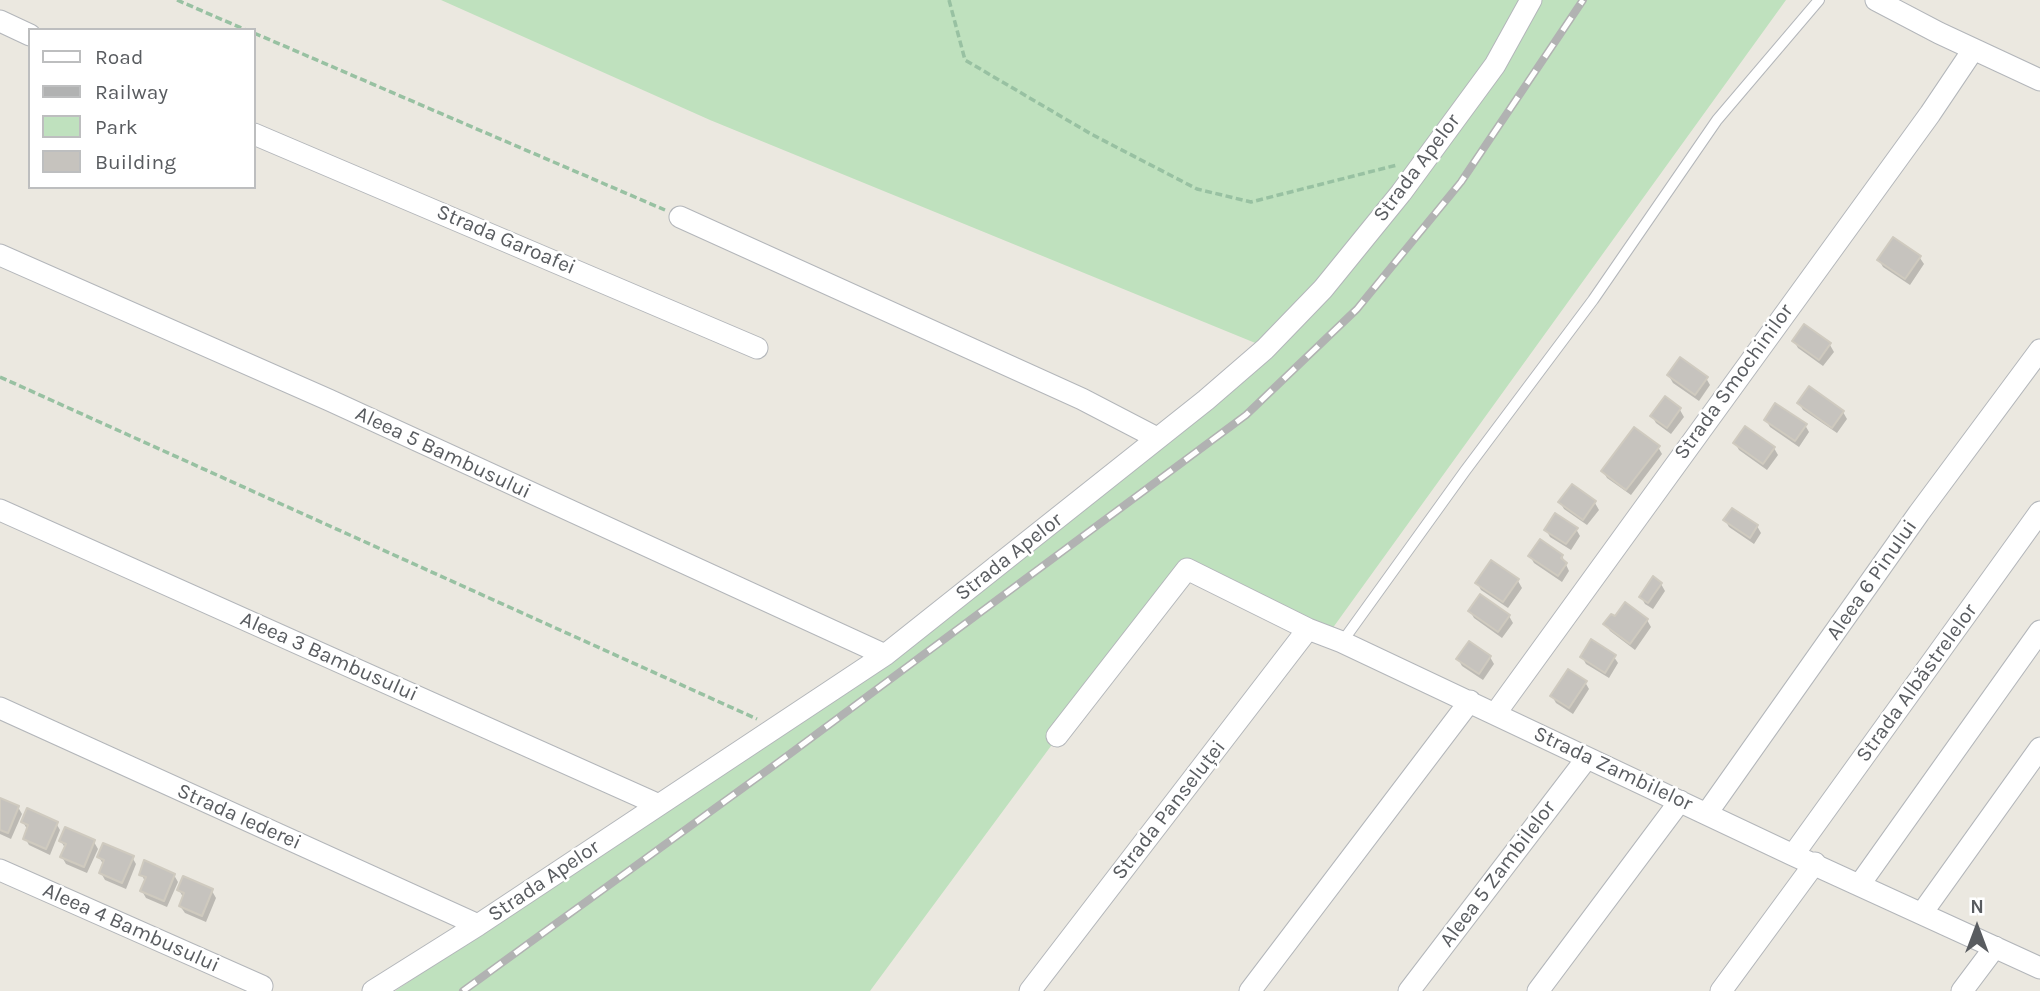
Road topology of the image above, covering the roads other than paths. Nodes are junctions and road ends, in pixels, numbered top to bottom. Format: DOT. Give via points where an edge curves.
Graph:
graph roads {
  1 [pos="1531,0"];
  2 [pos="1819,0"];
  3 [pos="1876,0"];
  4 [pos="0,22"];
  5 [pos="28,34"];
  6 [pos="1973,50"];
  7 [pos="2040,80"];
  8 [pos="256,135"];
  9 [pos="680,217"];
  10 [pos="0,254"];
  11 [pos="757,348"];
  12 [pos="2040,350"];
  13 [pos="1157,438"];
  14 [pos="0,510"];
  15 [pos="2040,512"];
  16 [pos="1308,629"];
  17 [pos="2040,631"];
  18 [pos="1342,642"];
  19 [pos="885,655"];
  20 [pos="1470,702"];
  21 [pos="0,708"];
  22 [pos="1495,714"];
  23 [pos="1057,736"];
  24 [pos="2040,748"];
  25 [pos="1587,758"];
  26 [pos="1680,801"];
  27 [pos="657,804"];
  28 [pos="1707,813"];
  29 [pos="1793,855"];
  30 [pos="1815,863"];
  31 [pos="0,870"];
  32 [pos="1860,884"];
  33 [pos="1922,913"];
  34 [pos="478,925"];
  35 [pos="1995,947"];
  36 [pos="2036,959"];
  37 [pos="262,986"];
  38 [pos="373,991"];
  39 [pos="1030,991"];
  40 [pos="1250,991"];
  41 [pos="1409,991"];
  42 [pos="1538,991"];
  43 [pos="1721,991"];
  44 [pos="1962,991"];
  1 -- 13 [label="street, Strada Apelor" via="1495,65 1401,193 1322,289 1265,349"];
  2 -- 18 [label="lane" via="1717,120 1593,300"];
  3 -- 6 [label="street"];
  4 -- 5 [label="street"];
  6 -- 7 [label="street"];
  6 -- 22 [label="street, Strada Smochinilor"];
  8 -- 11 [label="street, Strada Garoafei"];
  9 -- 13 [label="street" via="1082,399"];
  10 -- 19 [label="street, Aleea 5 Bambusului"];
  12 -- 28 [label="street, Aleea 6 Pinului"];
  13 -- 19 [label="street, Strada Apelor"];
  14 -- 27 [label="street, Aleea 3 Bambusului"];
  15 -- 29 [label="street, Strada Albăstrelelor"];
  16 -- 18 [label="street, Strada Zambilelor"];
  16 -- 23 [label="street, Strada Zambilelor" via="1187,569"];
  16 -- 39 [label="street, Strada Panseluței"];
  17 -- 32 [label="street"];
  18 -- 20 [label="street, Strada Zambilelor"];
  19 -- 27 [label="street, Strada Apelor"];
  20 -- 22 [label="street, Strada Zambilelor"];
  20 -- 40 [label="street"];
  21 -- 34 [label="street, Strada Iederei"];
  22 -- 25 [label="street, Strada Zambilelor"];
  24 -- 33 [label="street"];
  25 -- 26 [label="street, Strada Zambilelor"];
  25 -- 41 [label="street, Aleea 5 Zambilelor"];
  26 -- 28 [label="street, Strada Zambilelor"];
  26 -- 42 [label="street"];
  27 -- 34 [label="street, Strada Apelor"];
  28 -- 29 [label="street, Strada Zambilelor"];
  29 -- 30 [label="street, Strada Zambilelor"];
  30 -- 32 [label="street, Strada Zambilelor"];
  30 -- 43 [label="street"];
  31 -- 37 [label="street, Aleea 4 Bambusului"];
  32 -- 33 [label="street, Strada Zambilelor"];
  33 -- 35 [label="street, Strada Zambilelor"];
  34 -- 38 [label="street, Strada Apelor"];
  35 -- 36 [label="street, Strada Zambilelor"];
  35 -- 44 [label="street"];
}
